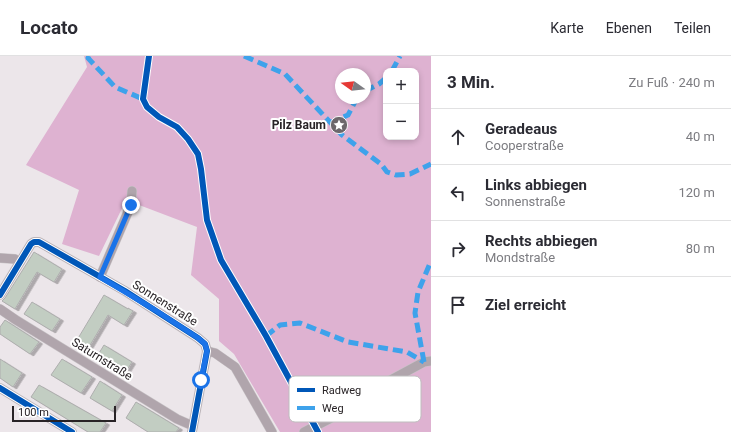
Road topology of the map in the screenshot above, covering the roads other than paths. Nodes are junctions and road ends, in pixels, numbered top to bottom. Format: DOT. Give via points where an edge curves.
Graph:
graph roads {
  1 [pos="132,191"];
  2 [pos="0,258"];
  3 [pos="20,262"];
  4 [pos="100,277"];
  5 [pos="0,295"];
  6 [pos="0,309"];
  7 [pos="207,351"];
  8 [pos="431,361"];
  9 [pos="398,376"];
  10 [pos="0,388"];
  11 [pos="323,422"];
  12 [pos="193,429"];
  13 [pos="72,432"];
  14 [pos="272,432"];
  15 [pos="304,432"];
  1 -- 4 [label="street" via="131,205"];
  2 -- 3 [label="street"];
  3 -- 4 [label="street, Sonnenstraße" via="31,244 39,242"];
  3 -- 5 [label="street, Sonnenstraße"];
  4 -- 7 [label="street, Sonnenstraße" via="198,338 205,344"];
  6 -- 12 [label="street, Saturnstraße"];
  7 -- 12 [label="street"];
  7 -- 14 [label="street" via="215,353 235,367"];
  8 -- 9 [label="street"];
  10 -- 13 [label="street"];
  11 -- 15 [label="street"];
}
